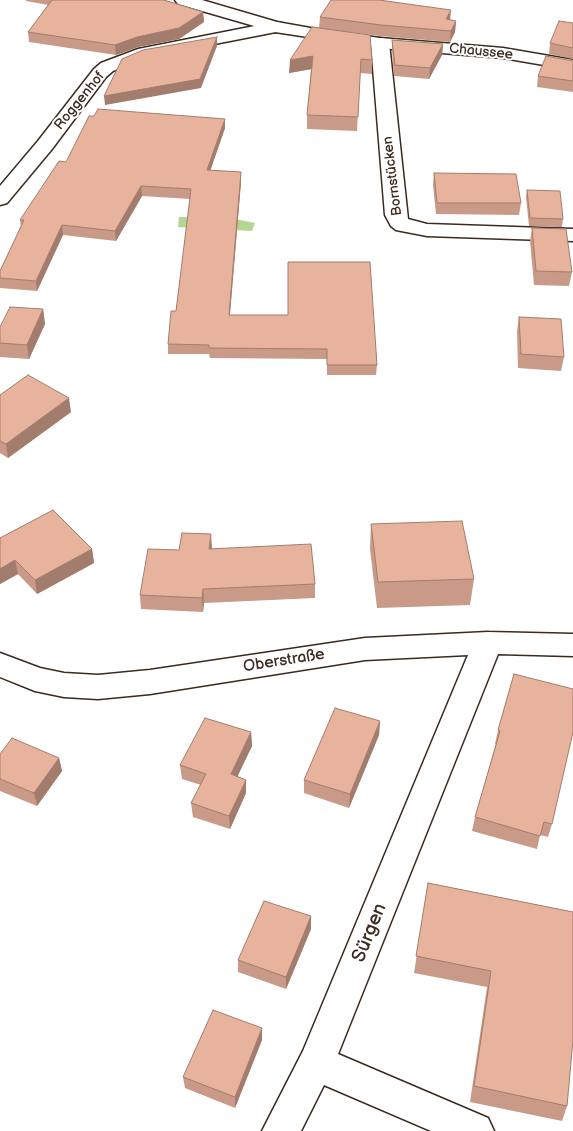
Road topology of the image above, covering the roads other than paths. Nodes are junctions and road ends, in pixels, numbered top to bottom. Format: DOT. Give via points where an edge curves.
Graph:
graph roads {
  1 [pos="184,0"];
  2 [pos="275,27"];
  3 [pos="380,44"];
  4 [pos="573,65"];
  5 [pos="0,199"];
  6 [pos="573,235"];
  7 [pos="488,643"];
  8 [pos="573,645"];
  9 [pos="0,664"];
  10 [pos="316,1063"];
  11 [pos="281,1131"];
  12 [pos="475,1131"];
  1 -- 2 [label="street, Chaussee"];
  2 -- 3 [label="street, Chaussee"];
  2 -- 5 [label="street, Roggenhof" via="152,50 107,67"];
  3 -- 4 [label="street, Chaussee" via="502,54"];
  3 -- 6 [label="street, Bornstücken" via="398,222 403,226 427,230"];
  7 -- 8 [label="street, Oberstraße"];
  7 -- 9 [label="street, Oberstraße" via="365,649 98,687 64,686 35,679"];
  7 -- 10 [label="street, Sürgen"];
  10 -- 11 [label="street, Sürgen"];
  10 -- 12 [label="street"];
}
